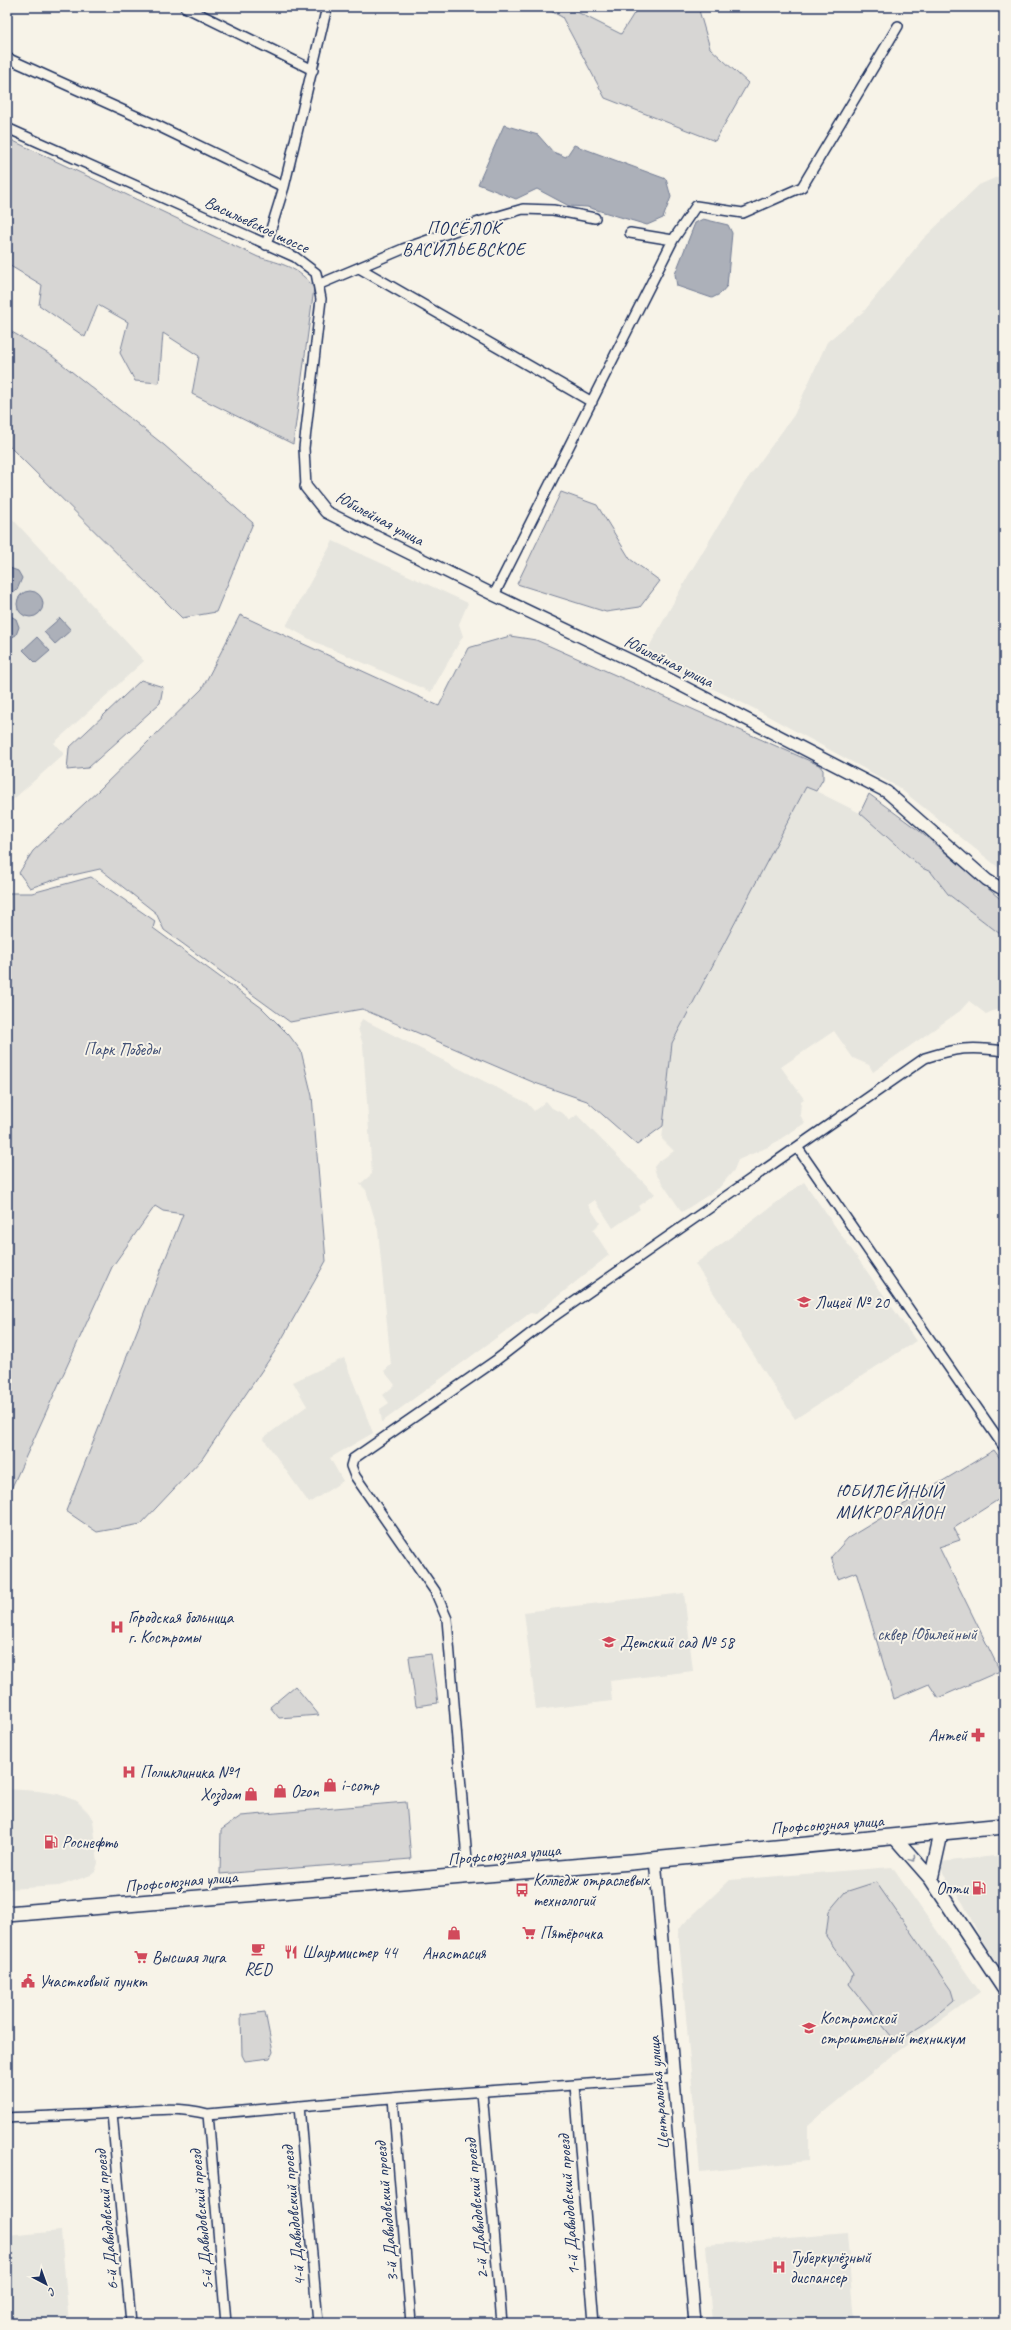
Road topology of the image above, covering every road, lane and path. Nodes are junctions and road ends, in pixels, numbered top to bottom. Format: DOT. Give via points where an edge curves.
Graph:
graph roads {
  1 [pos="185,7"];
  2 [pos="327,7"];
  3 [pos="898,26"];
  4 [pos="7,58"];
  5 [pos="313,70"];
  6 [pos="7,128"];
  7 [pos="284,187"];
  8 [pos="595,218"];
  9 [pos="630,233"];
  10 [pos="673,240"];
  11 [pos="266,245"];
  12 [pos="361,269"];
  13 [pos="320,284"];
  14 [pos="592,402"];
  15 [pos="306,487"];
  16 [pos="494,595"];
  17 [pos="1004,890"];
  18 [pos="1004,1050"];
  19 [pos="796,1147"];
  20 [pos="1001,1435"];
  21 [pos="1004,1447"];
  22 [pos="1004,1826"];
  23 [pos="941,1834"];
  24 [pos="895,1838"];
  25 [pos="655,1859"];
  26 [pos="464,1876"];
  27 [pos="931,1880"];
  28 [pos="7,1914"];
  29 [pos="1004,1989"];
  30 [pos="673,2078"];
  31 [pos="575,2085"];
  32 [pos="482,2092"];
  33 [pos="393,2098"];
  34 [pos="300,2106"];
  35 [pos="112,2113"];
  36 [pos="208,2114"];
  37 [pos="7,2118"];
  38 [pos="132,2323"];
  39 [pos="226,2323"];
  40 [pos="318,2323"];
  41 [pos="411,2323"];
  42 [pos="502,2323"];
  43 [pos="594,2323"];
  44 [pos="695,2323"];
  1 -- 5 [label="street"];
  2 -- 5 [label="street"];
  3 -- 10 [label="street" via="802,187 743,213 696,206"];
  4 -- 7 [label="street" via="158,126"];
  5 -- 7 [label="street"];
  6 -- 11 [label="street, Васильевское шоссе"];
  7 -- 11 [label="street"];
  8 -- 12 [label="street" via="552,210 522,209 482,220 409,247"];
  9 -- 10 [label="street"];
  10 -- 14 [label="street"];
  11 -- 13 [label="street, Васильевское шоссе" via="306,264 316,273"];
  12 -- 13 [label="street"];
  12 -- 14 [label="street"];
  13 -- 15 [label="street" via="321,299 304,448"];
  14 -- 16 [label="street"];
  15 -- 16 [label="street, Юбилейная улица" via="326,512"];
  16 -- 17 [label="street, Юбилейная улица" via="659,674 887,792 987,880"];
  18 -- 19 [label="street" via="979,1047 954,1049 925,1058"];
  19 -- 20 [label="street"];
  19 -- 26 [label="street" via="353,1459 351,1466 355,1476 435,1591 446,1619 467,1860"];
  20 -- 21 [label="street"];
  22 -- 23 [label="highway, Профсоюзная улица"];
  23 -- 24 [label="highway, Профсоюзная улица"];
  23 -- 27 [label="main road"];
  24 -- 25 [label="highway, Профсоюзная улица"];
  24 -- 27 [label="main road, one-way"];
  25 -- 26 [label="highway, Профсоюзная улица"];
  25 -- 30 [label="street, Центральная улица"];
  26 -- 28 [label="highway, Профсоюзная улица"];
  27 -- 29 [label="main road"];
  30 -- 31 [label="street"];
  30 -- 44 [label="street, Центральная улица"];
  31 -- 32 [label="street"];
  31 -- 43 [label="street, 1-й Давыдовский проезд"];
  32 -- 33 [label="street"];
  32 -- 42 [label="street, 2-й Давыдовский проезд"];
  33 -- 34 [label="street"];
  33 -- 41 [label="street, 3-й Давыдовский проезд"];
  34 -- 36 [label="street"];
  34 -- 40 [label="street, 4-й Давыдовский проезд"];
  35 -- 36 [label="street" via="188,2109"];
  35 -- 37 [label="street"];
  35 -- 38 [label="street, 6-й Давыдовский проезд"];
  36 -- 39 [label="street, 5-й Давыдовский проезд"];
}
